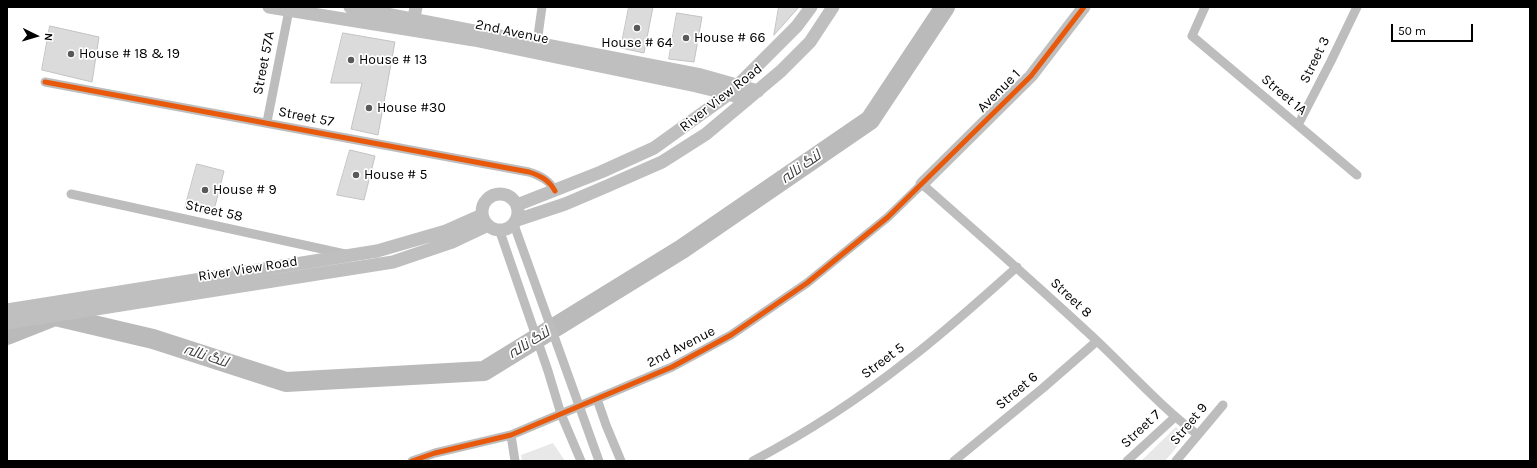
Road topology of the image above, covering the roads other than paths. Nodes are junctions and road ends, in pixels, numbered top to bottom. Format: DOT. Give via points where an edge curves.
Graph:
graph roads {
  1 [pos="269,7"];
  2 [pos="350,7"];
  3 [pos="416,7"];
  4 [pos="542,7"];
  5 [pos="811,7"];
  6 [pos="833,7"];
  7 [pos="1084,7"];
  8 [pos="1205,7"];
  9 [pos="1356,7"];
  10 [pos="289,9"];
  11 [pos="413,25"];
  12 [pos="537,43"];
  13 [pos="45,82"];
  14 [pos="739,85"];
  15 [pos="758,91"];
  16 [pos="729,94"];
  17 [pos="747,100"];
  18 [pos="267,122"];
  19 [pos="1298,126"];
  20 [pos="1357,175"];
  21 [pos="922,184"];
  22 [pos="555,191"];
  23 [pos="71,194"];
  24 [pos="517,205"];
  25 [pos="516,225"];
  26 [pos="493,227"];
  27 [pos="352,255"];
  28 [pos="1017,267"];
  29 [pos="7,310"];
  30 [pos="7,323"];
  31 [pos="1097,341"];
  32 [pos="597,399"];
  33 [pos="1223,405"];
  34 [pos="579,407"];
  35 [pos="561,414"];
  36 [pos="1174,417"];
  37 [pos="511,435"];
  38 [pos="1198,435"];
  39 [pos="412,461"];
  40 [pos="515,461"];
  41 [pos="581,461"];
  42 [pos="598,461"];
  43 [pos="621,461"];
  44 [pos="754,461"];
  45 [pos="954,461"];
  46 [pos="1127,461"];
  47 [pos="1176,461"];
  1 -- 10 [label="street, 2nd Avenue"];
  2 -- 11 [label="street, 2nd Avenue"];
  3 -- 11 [label="street"];
  4 -- 12 [label="street"];
  5 -- 14 [label="street, River View Road" via="797,26"];
  6 -- 15 [label="street, River View Road" via="810,42"];
  7 -- 21 [label="street, Avenue 1" via="1031,76"];
  8 -- 19 [label="street, Street 1A" via="1192,36"];
  9 -- 19 [label="street, Street 3"];
  10 -- 11 [label="street, 2nd Avenue"];
  10 -- 18 [label="street, Street 57A"];
  11 -- 12 [label="street, 2nd Avenue"];
  11 -- 16 [label="street, 2nd Avenue"];
  12 -- 14 [label="street, 2nd Avenue" via="701,75"];
  13 -- 18 [label="street, Street 57"];
  14 -- 15 [label="street, 2nd Avenue"];
  14 -- 16 [label="street, River View Road"];
  15 -- 17 [label="street, River View Road"];
  16 -- 17 [label="street, 2nd Avenue"];
  16 -- 22 [label="street, River View Road" via="654,148"];
  17 -- 25 [label="street, River View Road" via="706,134 662,162"];
  18 -- 22 [label="street, Street 57" via="529,172 550,183"];
  19 -- 20 [label="street, Street 1A"];
  21 -- 28 [label="street, Street 8"];
  21 -- 32 [label="street, 2nd Avenue" via="888,218 807,283 732,335 672,367"];
  22 -- 24 [label="street, River View Road"];
  23 -- 27 [label="street, Street 58"];
  24 -- 25 [label="street"];
  24 -- 26 [label="street" via="507,195 493,194 483,204"];
  25 -- 26 [label="street" via="506,229"];
  25 -- 34 [label="street"];
  26 -- 27 [label="street, River View Road" via="446,231 377,251"];
  26 -- 30 [label="street, River View Road" via="393,262"];
  26 -- 35 [label="street" via="548,371"];
  27 -- 29 [label="street, River View Road"];
  28 -- 31 [label="street, Street 8"];
  28 -- 44 [label="street, Street 5" via="908,360 826,418"];
  31 -- 36 [label="street, Street 8"];
  31 -- 45 [label="street, Street 6"];
  32 -- 34 [label="street, 2nd Avenue"];
  32 -- 43 [label="street"];
  33 -- 38 [label="street, Street 9"];
  34 -- 35 [label="street, 2nd Avenue"];
  34 -- 42 [label="street"];
  35 -- 37 [label="street, 2nd Avenue"];
  35 -- 41 [label="street"];
  36 -- 38 [label="street, Street 8"];
  36 -- 46 [label="street, Street 7"];
  37 -- 39 [label="street, 2nd Avenue"];
  37 -- 40 [label="street"];
  38 -- 47 [label="street, Street 9"];
}
